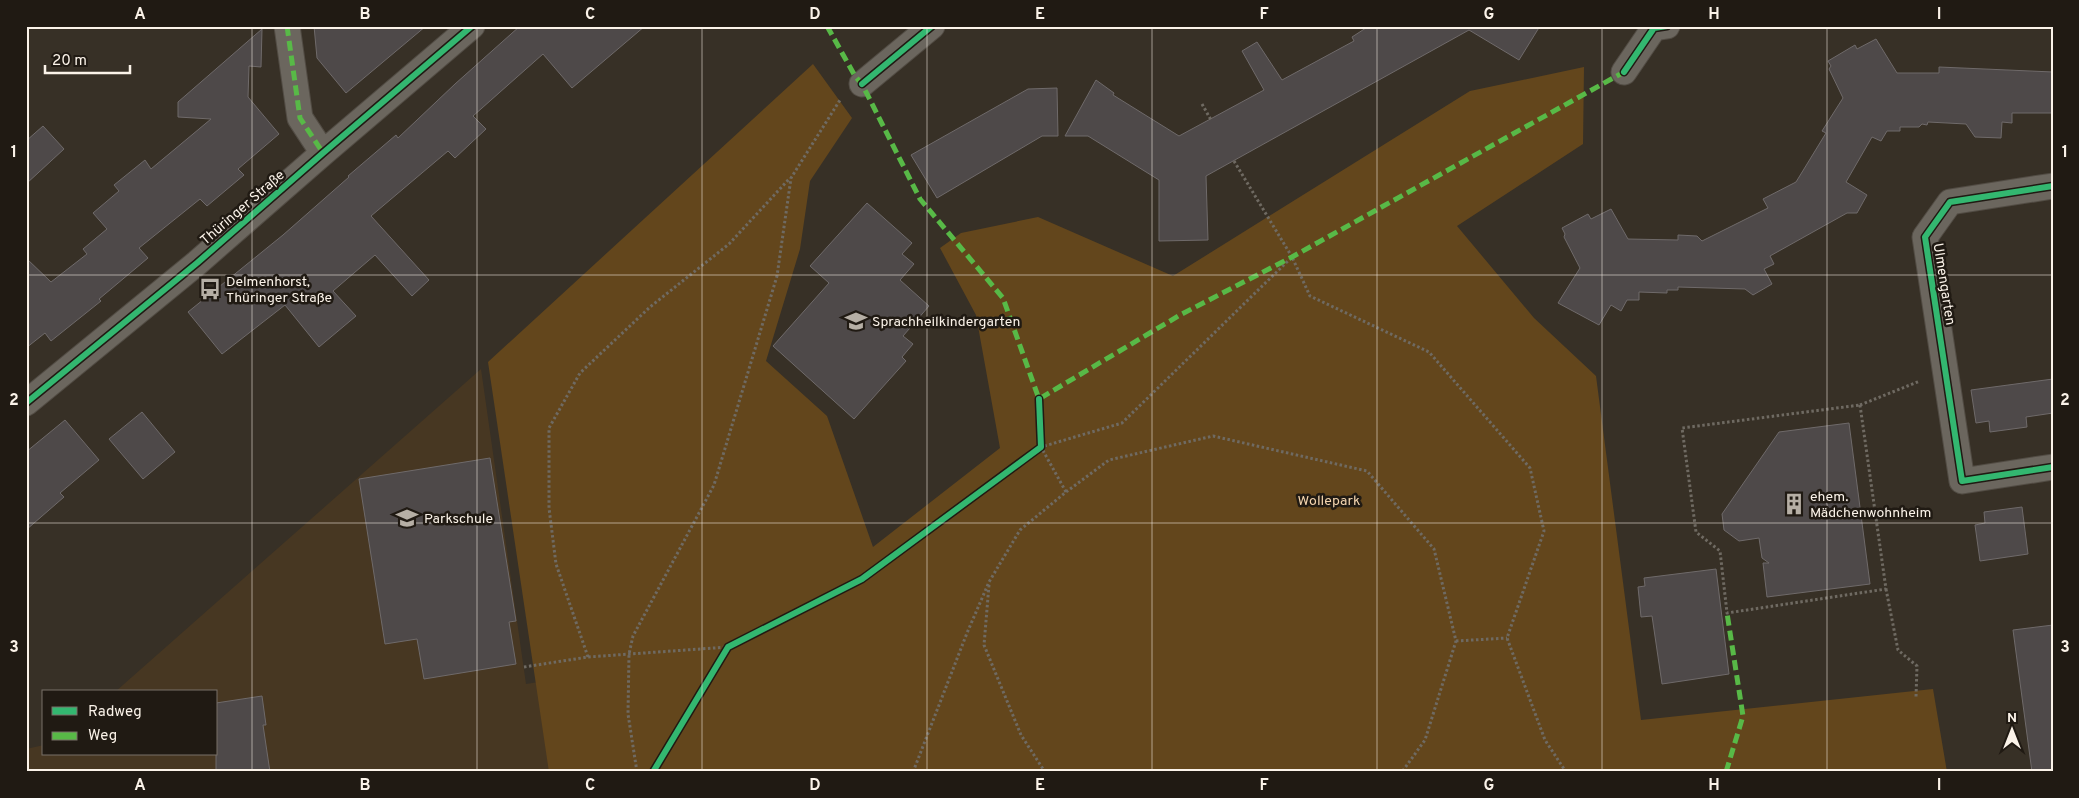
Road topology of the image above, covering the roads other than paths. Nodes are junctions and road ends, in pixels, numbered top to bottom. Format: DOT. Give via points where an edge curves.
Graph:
graph roads {
  1 [pos="287,26"];
  2 [pos="472,26"];
  3 [pos="932,26"];
  4 [pos="1666,26"];
  5 [pos="1624,72"];
  6 [pos="854,88"];
  7 [pos="322,153"];
  8 [pos="2053,186"];
  9 [pos="26,403"];
  10 [pos="2053,467"];
  1 -- 7 [label="street" via="300,118"];
  2 -- 7 [label="street, Thüringer Straße"];
  3 -- 6 [label="street"];
  4 -- 5 [label="street" via="1654,28"];
  7 -- 9 [label="street, Thüringer Straße" via="197,263"];
  8 -- 10 [label="street, Ulmengarten" via="1950,202 1925,236 1962,481"];
}
